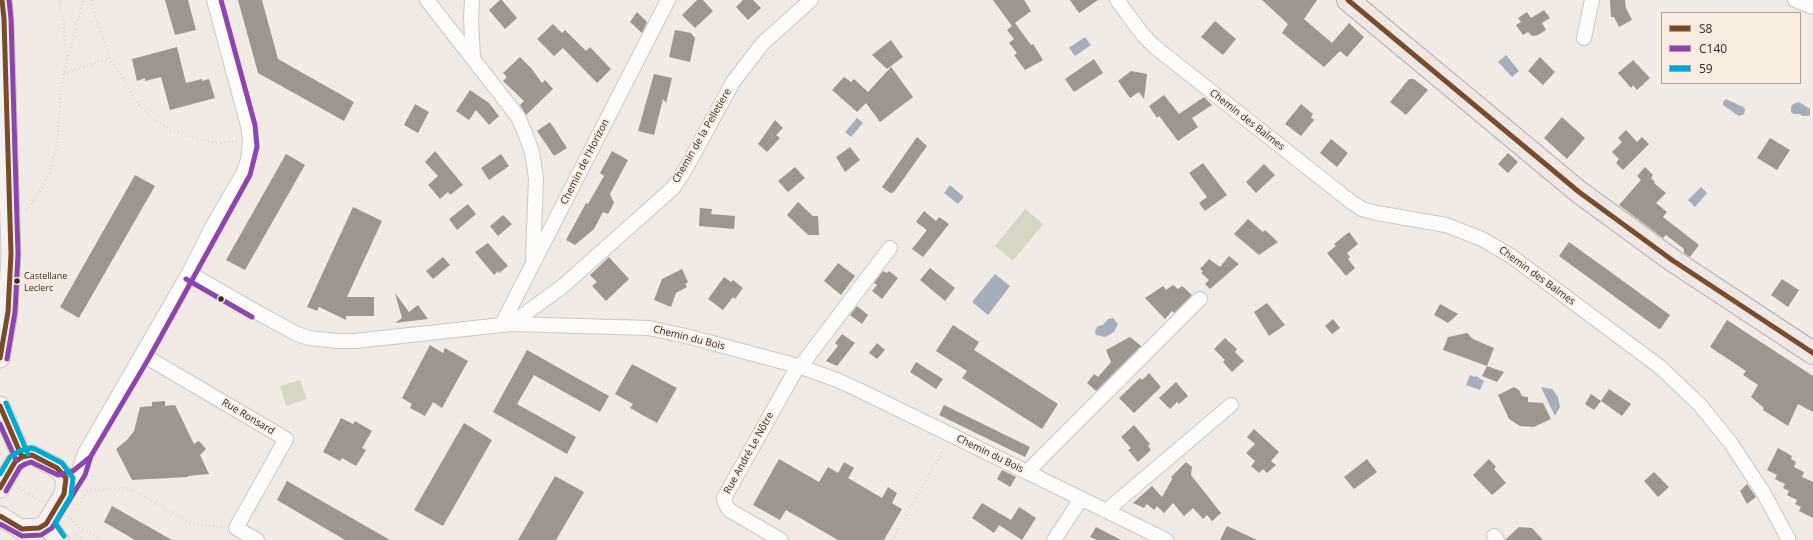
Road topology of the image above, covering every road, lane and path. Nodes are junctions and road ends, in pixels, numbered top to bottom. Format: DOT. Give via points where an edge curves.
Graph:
graph roads {
  1 [pos="2,0"];
  2 [pos="59,0"];
  3 [pos="83,0"];
  4 [pos="92,0"];
  5 [pos="214,0"];
  6 [pos="427,0"];
  7 [pos="472,0"];
  8 [pos="668,0"];
  9 [pos="811,0"];
  10 [pos="1117,0"];
  11 [pos="1348,0"];
  12 [pos="1592,0"];
  13 [pos="1795,0"];
  14 [pos="1813,7"];
  15 [pos="1584,38"];
  16 [pos="110,58"];
  17 [pos="474,59"];
  18 [pos="67,60"];
  19 [pos="64,73"];
  20 [pos="250,140"];
  21 [pos="25,212"];
  22 [pos="890,248"];
  23 [pos="533,263"];
  24 [pos="190,273"];
  25 [pos="1200,299"];
  26 [pos="4,310"];
  27 [pos="506,324"];
  28 [pos="1813,352"];
  29 [pos="143,355"];
  30 [pos="0,358"];
  31 [pos="799,367"];
  32 [pos="1230,405"];
  33 [pos="0,406"];
  34 [pos="952,435"];
  35 [pos="86,453"];
  36 [pos="22,457"];
  37 [pos="57,468"];
  38 [pos="1027,472"];
  39 [pos="0,488"];
  40 [pos="64,494"];
  41 [pos="1081,499"];
  42 [pos="74,510"];
  43 [pos="1106,511"];
  44 [pos="0,516"];
  45 [pos="236,528"];
  46 [pos="42,532"];
  47 [pos="59,540"];
  48 [pos="257,540"];
  49 [pos="781,540"];
  50 [pos="892,540"];
  51 [pos="1054,540"];
  52 [pos="1166,540"];
  53 [pos="1789,540"];
  1 -- 26 [label="street" via="11,254"];
  2 -- 18 [label="path"];
  3 -- 18 [label="path"];
  4 -- 16 [label="path"];
  5 -- 20 [label="street"];
  6 -- 17 [label="street"];
  7 -- 17 [label="street"];
  8 -- 23 [label="street, Chemin de l'Horizon"];
  9 -- 27 [label="street, Chemin de la Pelletiere" via="763,43 733,82 673,188 563,286"];
  10 -- 53 [label="street, Chemin des Balmes" via="1155,47 1356,205 1377,214 1446,225 1482,239 1511,256 1660,367 1700,405 1730,442 1763,492"];
  11 -- 28 [label="main road" via="1579,192 1678,264"];
  12 -- 15 [label="street"];
  13 -- 14 [label="street"];
  16 -- 19 [label="path"];
  16 -- 20 [label="path" via="138,104 151,117 171,130 216,143"];
  17 -- 23 [label="street" via="518,117 532,152 536,178"];
  18 -- 19 [label="path"];
  19 -- 21 [label="path" via="57,147 49,174"];
  20 -- 24 [label="street" via="244,172 212,227"];
  22 -- 31 [label="street"];
  23 -- 27 [label="street, Chemin de l'Horizon"];
  24 -- 27 [label="street, Chemin du Bois" via="297,334 309,338 355,340"];
  24 -- 29 [label="street"];
  25 -- 38 [label="street"];
  26 -- 30 [label="street"];
  27 -- 31 [label="street, Chemin du Bois" via="649,328"];
  29 -- 35 [label="street"];
  29 -- 45 [label="street, Rue Ronsard" via="286,440"];
  31 -- 34 [label="street, Chemin du Bois" via="837,380"];
  31 -- 49 [label="street, Rue André Le Nôtre" via="724,498 729,510"];
  32 -- 43 [label="street"];
  33 -- 36 [label="street"];
  34 -- 38 [label="street, Chemin du Bois"];
  34 -- 50 [label="path"];
  35 -- 37 [label="street" via="70,465"];
  35 -- 40 [label="street" via="79,471"];
  36 -- 37 [label="street" via="32,455"];
  36 -- 39 [label="street" via="15,462"];
  37 -- 40 [label="street" via="66,478"];
  38 -- 41 [label="street, Chemin du Bois"];
  40 -- 46 [label="street"];
  41 -- 43 [label="street, Chemin du Bois"];
  41 -- 51 [label="street"];
  42 -- 45 [label="path" via="88,491 128,488 193,524"];
  43 -- 52 [label="street, Chemin du Bois"];
  44 -- 46 [label="street" via="22,529"];
  45 -- 48 [label="street"];
  46 -- 47 [label="street"];
}
